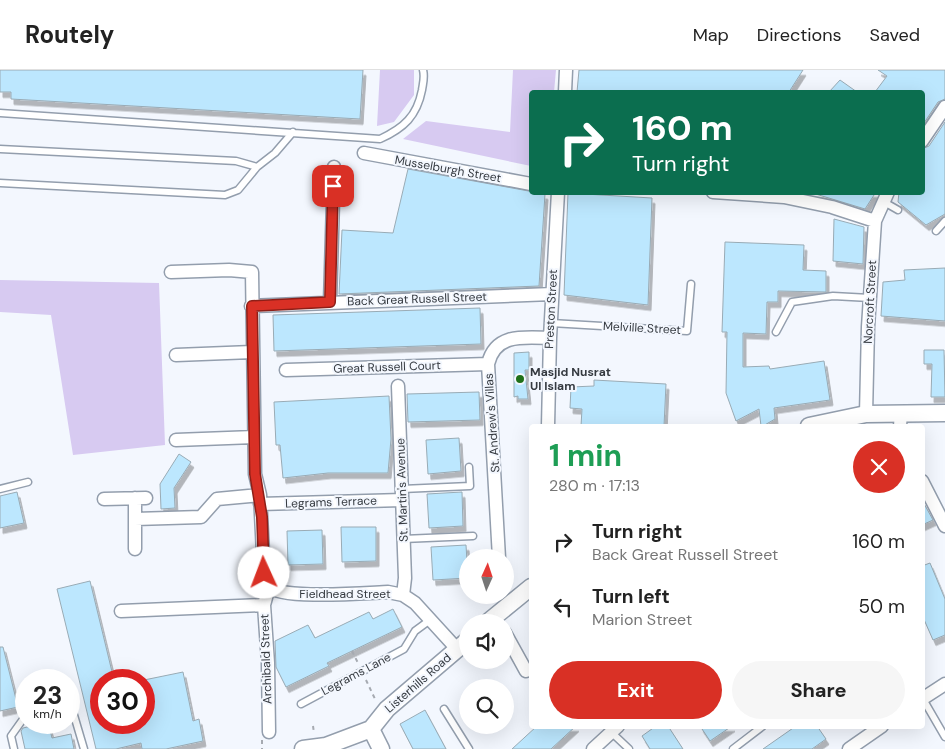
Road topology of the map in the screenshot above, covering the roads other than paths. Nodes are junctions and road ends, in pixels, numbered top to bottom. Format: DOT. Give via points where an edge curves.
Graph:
graph roads {
  1 [pos="423,70"];
  2 [pos="566,70"];
  3 [pos="565,90"];
  4 [pos="945,107"];
  5 [pos="0,113"];
  6 [pos="293,132"];
  7 [pos="925,137"];
  8 [pos="0,150"];
  9 [pos="364,153"];
  10 [pos="257,167"];
  11 [pos="334,167"];
  12 [pos="0,183"];
  13 [pos="529,184"];
  14 [pos="558,195"];
  15 [pos="756,195"];
  16 [pos="885,197"];
  17 [pos="898,210"];
  18 [pos="875,221"];
  19 [pos="945,221"];
  20 [pos="936,231"];
  21 [pos="171,272"];
  22 [pos="691,284"];
  23 [pos="552,294"];
  24 [pos="870,298"];
  25 [pos="330,302"];
  26 [pos="252,306"];
  27 [pos="551,323"];
  28 [pos="776,332"];
  29 [pos="550,338"];
  30 [pos="252,352"];
  31 [pos="176,355"];
  32 [pos="488,364"];
  33 [pos="286,370"];
  34 [pos="398,376"];
  35 [pos="945,413"];
  36 [pos="866,414"];
  37 [pos="900,419"];
  38 [pos="548,424"];
  39 [pos="818,424"];
  40 [pos="254,437"];
  41 [pos="176,440"];
  42 [pos="469,467"];
  43 [pos="28,482"];
  44 [pos="925,486"];
  45 [pos="0,489"];
  46 [pos="402,495"];
  47 [pos="104,499"];
  48 [pos="260,499"];
  49 [pos="135,519"];
  50 [pos="944,521"];
  51 [pos="474,536"];
  52 [pos="404,538"];
  53 [pos="135,549"];
  54 [pos="498,549"];
  55 [pos="529,589"];
  56 [pos="271,590"];
  57 [pos="403,595"];
  58 [pos="264,605"];
  59 [pos="121,611"];
  60 [pos="501,614"];
  61 [pos="430,620"];
  62 [pos="459,643"];
  63 [pos="459,648"];
  64 [pos="514,649"];
  65 [pos="526,670"];
  66 [pos="945,684"];
  67 [pos="925,698"];
  68 [pos="925,702"];
  69 [pos="301,704"];
  70 [pos="444,708"];
  71 [pos="371,729"];
  72 [pos="611,729"];
  73 [pos="613,729"];
  74 [pos="759,729"];
  75 [pos="878,729"];
  76 [pos="15,730"];
  77 [pos="269,732"];
  78 [pos="80,734"];
  79 [pos="945,737"];
  80 [pos="14,749"];
  81 [pos="84,749"];
  82 [pos="303,749"];
  83 [pos="381,749"];
  84 [pos="469,749"];
  85 [pos="593,749"];
  86 [pos="629,749"];
  87 [pos="733,749"];
  88 [pos="849,749"];
  1 -- 6 [label="lane" via="419,104 400,130 380,139"];
  2 -- 3 [label="street"];
  4 -- 7 [label="street"];
  5 -- 6 [label="lane"];
  6 -- 10 [label="lane" via="275,153"];
  8 -- 10 [label="lane" via="236,161"];
  9 -- 13 [label="street, Musselburgh Street"];
  10 -- 12 [label="lane" via="238,190 225,195"];
  11 -- 25 [label="street"];
  14 -- 23 [label="street, Preston Street"];
  15 -- 18 [label="street" via="832,207"];
  16 -- 17 [label="lane"];
  16 -- 18 [label="street, Norcroft Street"];
  18 -- 24 [label="street, Norcroft Street"];
  19 -- 20 [label="lane"];
  21 -- 26 [label="street" via="252,272"];
  22 -- 27 [label="lane, Melville Street" via="687,330"];
  23 -- 25 [label="street, Back Great Russell Street"];
  23 -- 27 [label="street, Preston Street"];
  24 -- 28 [label="lane" via="833,296 792,302"];
  24 -- 36 [label="street, Norcroft Street"];
  25 -- 26 [label="street, Back Great Russell Street"];
  26 -- 30 [label="street"];
  27 -- 29 [label="street, Preston Street"];
  29 -- 32 [label="street, St. Andrew's Villas" via="514,338 501,343 490,351"];
  29 -- 38 [label="street, Preston Street"];
  30 -- 31 [label="street"];
  30 -- 40 [label="street"];
  32 -- 34 [label="street, Great Russell Court"];
  32 -- 54 [label="street, St. Andrew's Villas"];
  33 -- 34 [label="street, Great Russell Court"];
  34 -- 46 [label="street, St. Martin's Avenue"];
  35 -- 37 [label="street"];
  36 -- 37 [label="street"];
  36 -- 39 [label="street"];
  40 -- 41 [label="street"];
  40 -- 48 [label="street" via="255,474"];
  42 -- 46 [label="lane" via="470,486"];
  43 -- 45 [label="lane"];
  44 -- 50 [label="street"];
  46 -- 48 [label="street, Legrams Terrace"];
  46 -- 52 [label="street, St. Martin's Avenue"];
  47 -- 49 [label="street" via="140,498"];
  48 -- 49 [label="street, Legrams Terrace" via="214,500 201,517"];
  48 -- 56 [label="street" via="264,573"];
  49 -- 53 [label="street"];
  51 -- 52 [label="lane"];
  52 -- 57 [label="street, St. Martin's Avenue"];
  55 -- 60 [label="street"];
  56 -- 57 [label="street, Fieldhead Street" via="297,594 388,592"];
  56 -- 58 [label="street, Archibald Street"];
  57 -- 61 [label="street, Fieldhead Street"];
  58 -- 59 [label="street"];
  58 -- 77 [label="street, Archibald Street"];
  61 -- 62 [label="street, Fieldhead Street"];
  61 -- 69 [label="lane, Legrams Lane" via="415,631 404,649"];
  63 -- 71 [label="street, Listerhills Road" via="385,711"];
  64 -- 65 [label="street"];
  66 -- 67 [label="street"];
  68 -- 79 [label="lane"];
  70 -- 84 [label="lane"];
  71 -- 82 [label="street" via="326,746"];
  71 -- 83 [label="street"];
  72 -- 85 [label="street"];
  73 -- 86 [label="lane"];
  74 -- 87 [label="lane"];
  75 -- 88 [label="street"];
  76 -- 80 [label="lane" via="11,736"];
  78 -- 81 [label="lane"];
}
